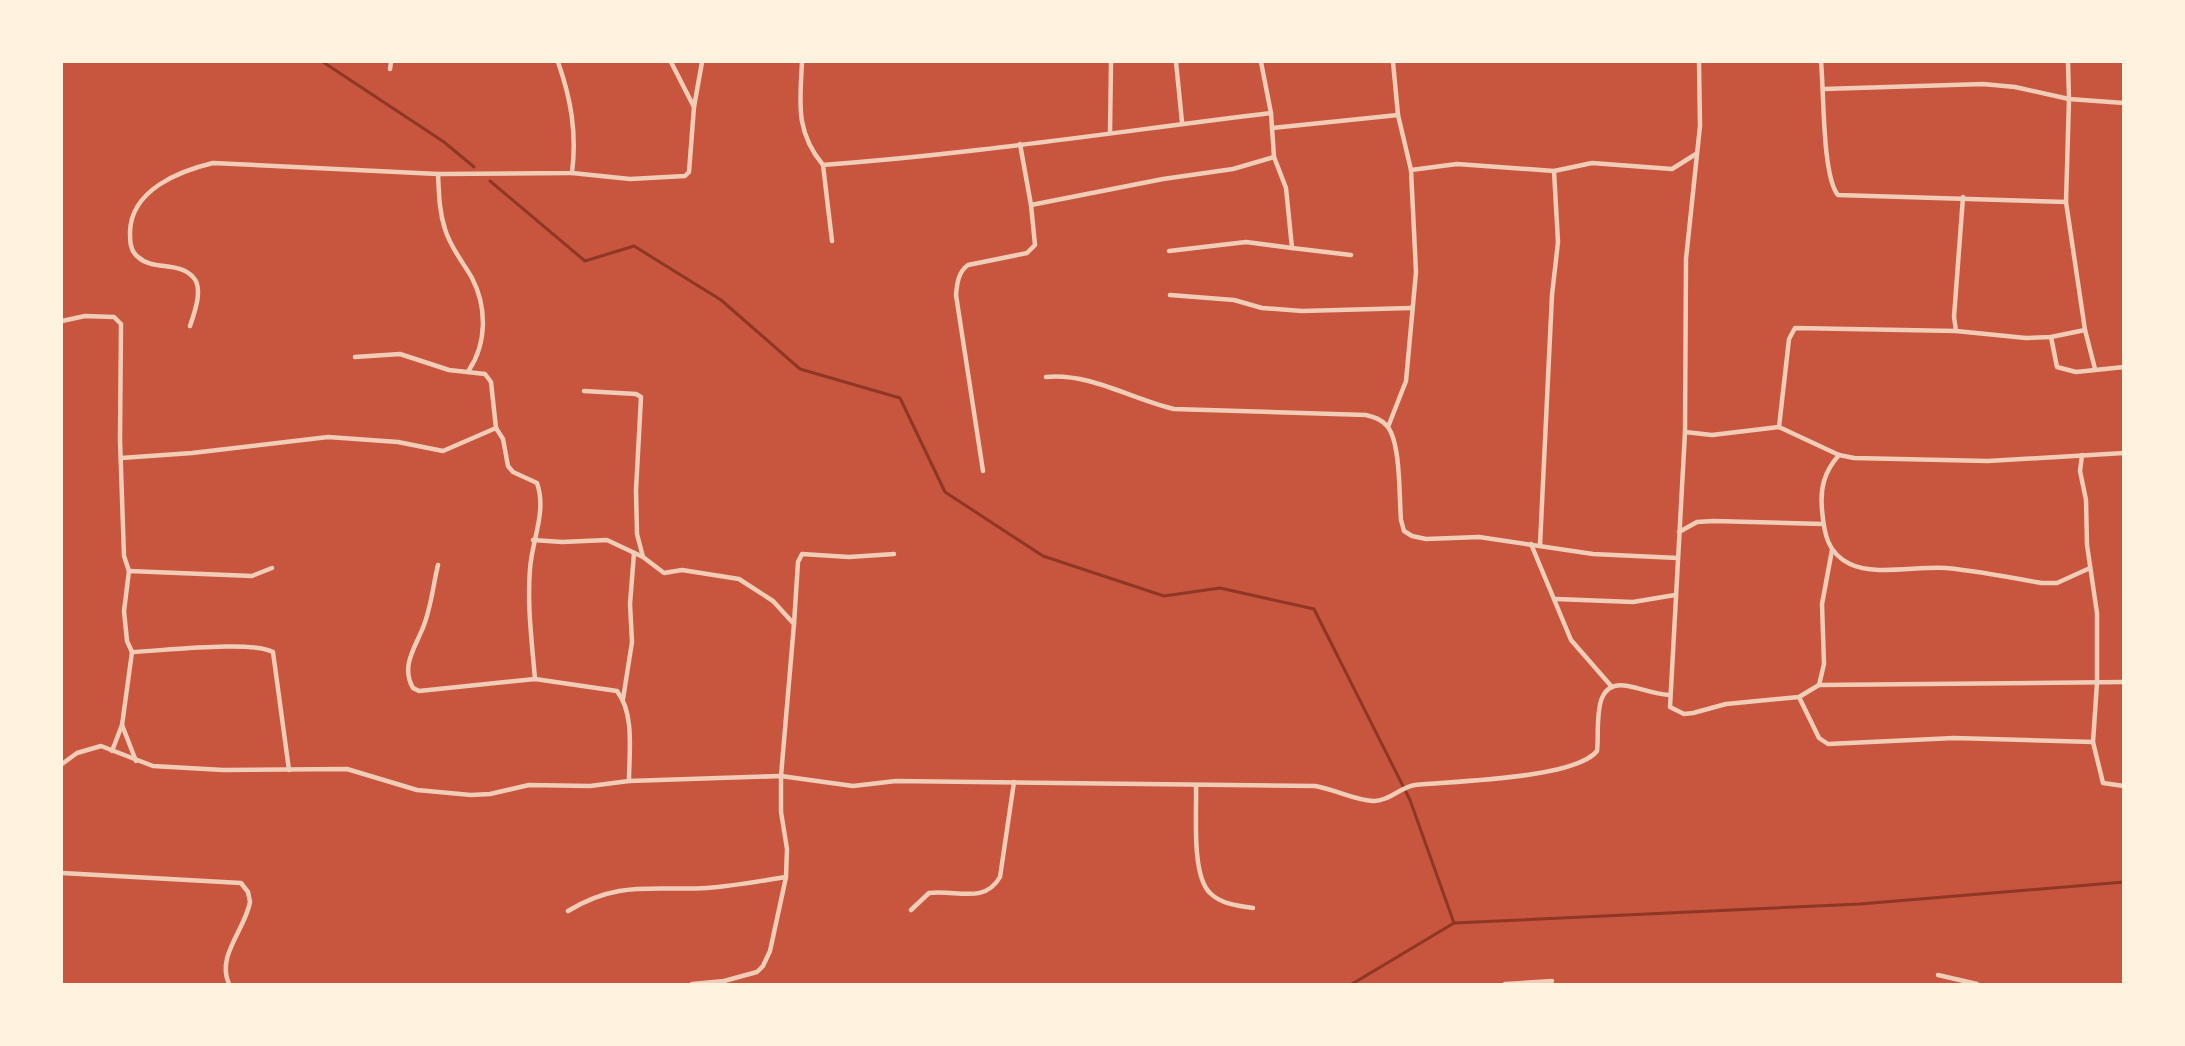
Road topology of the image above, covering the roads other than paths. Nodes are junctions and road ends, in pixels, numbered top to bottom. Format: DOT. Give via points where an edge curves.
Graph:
graph roads {
  1 [pos="391,62"];
  2 [pos="558,62"];
  3 [pos="671,62"];
  4 [pos="702,62"];
  5 [pos="802,62"];
  6 [pos="1111,62"];
  7 [pos="1176,62"];
  8 [pos="1261,62"];
  9 [pos="1393,62"];
  10 [pos="1699,62"];
  11 [pos="1821,62"];
  12 [pos="2068,62"];
  13 [pos="390,69"];
  14 [pos="1824,89"];
  15 [pos="2070,99"];
  16 [pos="2124,103"];
  17 [pos="694,107"];
  18 [pos="1271,113"];
  19 [pos="1398,116"];
  20 [pos="1182,122"];
  21 [pos="1272,128"];
  22 [pos="1110,133"];
  23 [pos="1020,144"];
  24 [pos="1696,154"];
  25 [pos="1274,157"];
  26 [pos="823,165"];
  27 [pos="1411,170"];
  28 [pos="1554,171"];
  29 [pos="572,173"];
  30 [pos="438,174"];
  31 [pos="1963,198"];
  32 [pos="2066,202"];
  33 [pos="1031,205"];
  34 [pos="832,241"];
  35 [pos="1292,248"];
  36 [pos="1169,251"];
  37 [pos="1351,255"];
  38 [pos="1170,295"];
  39 [pos="1411,308"];
  40 [pos="62,321"];
  41 [pos="190,326"];
  42 [pos="2085,330"];
  43 [pos="1956,331"];
  44 [pos="2051,337"];
  45 [pos="355,357"];
  46 [pos="2124,367"];
  47 [pos="2095,369"];
  48 [pos="469,370"];
  49 [pos="1046,377"];
  50 [pos="584,391"];
  51 [pos="1779,427"];
  52 [pos="496,428"];
  53 [pos="1388,428"];
  54 [pos="1685,432"];
  55 [pos="2124,453"];
  56 [pos="1839,455"];
  57 [pos="2082,455"];
  58 [pos="121,458"];
  59 [pos="983,471"];
  60 [pos="1823,524"];
  61 [pos="1679,532"];
  62 [pos="533,540"];
  63 [pos="1531,544"];
  64 [pos="1540,545"];
  65 [pos="1832,550"];
  66 [pos="634,553"];
  67 [pos="894,554"];
  68 [pos="643,557"];
  69 [pos="1678,558"];
  70 [pos="438,564"];
  71 [pos="272,568"];
  72 [pos="2090,568"];
  73 [pos="129,571"];
  74 [pos="1676,595"];
  75 [pos="1556,599"];
  76 [pos="794,624"];
  77 [pos="132,652"];
  78 [pos="535,679"];
  79 [pos="2124,682"];
  80 [pos="2097,683"];
  81 [pos="1820,685"];
  82 [pos="1612,687"];
  83 [pos="1670,695"];
  84 [pos="1799,697"];
  85 [pos="623,699"];
  86 [pos="122,725"];
  87 [pos="2093,742"];
  88 [pos="112,751"];
  89 [pos="136,761"];
  90 [pos="62,764"];
  91 [pos="289,770"];
  92 [pos="781,776"];
  93 [pos="629,781"];
  94 [pos="1014,782"];
  95 [pos="1196,784"];
  96 [pos="2124,786"];
  97 [pos="62,873"];
  98 [pos="786,877"];
  99 [pos="1253,908"];
  100 [pos="911,910"];
  101 [pos="568,911"];
  102 [pos="1938,975"];
  103 [pos="1552,981"];
  104 [pos="724,983"];
  105 [pos="229,984"];
  106 [pos="692,984"];
  107 [pos="1504,984"];
  108 [pos="1977,984"];
  1 -- 13 [label="street"];
  2 -- 29 [label="street" via="574,120"];
  3 -- 17 [label="street"];
  4 -- 17 [label="street"];
  5 -- 26 [label="street" via="800,115 804,138"];
  6 -- 22 [label="street"];
  7 -- 20 [label="street"];
  8 -- 18 [label="street"];
  9 -- 19 [label="street"];
  10 -- 24 [label="street" via="1701,103"];
  11 -- 14 [label="street"];
  12 -- 15 [label="street"];
  14 -- 15 [label="street" via="1983,84"];
  14 -- 31 [label="street" via="1830,171 1838,195"];
  15 -- 16 [label="street"];
  15 -- 32 [label="street"];
  17 -- 29 [label="street" via="691,168 685,176 630,179"];
  18 -- 20 [label="street"];
  18 -- 21 [label="street"];
  19 -- 21 [label="street"];
  19 -- 27 [label="street"];
  20 -- 22 [label="street"];
  21 -- 25 [label="street"];
  22 -- 23 [label="street"];
  23 -- 26 [label="street"];
  23 -- 33 [label="street"];
  24 -- 28 [label="street" via="1672,169 1592,163"];
  24 -- 54 [label="street" via="1686,259"];
  25 -- 33 [label="street" via="1233,169"];
  25 -- 35 [label="street" via="1286,188"];
  26 -- 34 [label="street"];
  27 -- 28 [label="street" via="1457,164"];
  27 -- 39 [label="street" via="1416,272"];
  28 -- 64 [label="street" via="1558,242"];
  29 -- 30 [label="street"];
  30 -- 41 [label="street" via="213,163 185,170 153,189 130,224 130,244 136,256 148,264 177,267 194,277 198,286"];
  30 -- 48 [label="street" via="445,231 473,280 483,314 478,356"];
  31 -- 32 [label="street"];
  31 -- 43 [label="street"];
  32 -- 42 [label="street"];
  33 -- 59 [label="street" via="1035,245 1031,251 968,265 957,285"];
  35 -- 36 [label="street" via="1246,242"];
  35 -- 37 [label="street"];
  38 -- 39 [label="street" via="1302,311"];
  39 -- 53 [label="street" via="1406,381"];
  40 -- 58 [label="street" via="85,316 114,317 121,324"];
  42 -- 44 [label="street"];
  42 -- 47 [label="street"];
  43 -- 44 [label="street" via="2008,338"];
  43 -- 51 [label="street" via="1795,328 1789,339"];
  44 -- 47 [label="street" via="2057,368 2076,372"];
  45 -- 48 [label="street" via="400,354 449,370"];
  46 -- 47 [label="street"];
  48 -- 52 [label="street" via="485,374 491,382"];
  49 -- 53 [label="street" via="1085,379 1174,410 1366,415 1379,419"];
  50 -- 68 [label="street" via="641,397 636,490 637,534"];
  51 -- 54 [label="street" via="1712,435"];
  51 -- 56 [label="street"];
  52 -- 58 [label="street" via="449,451 328,436"];
  52 -- 62 [label="street" via="503,439 510,470 534,481 540,491 542,510"];
  53 -- 63 [label="street" via="1394,440 1404,531 1426,539 1479,537"];
  54 -- 61 [label="street"];
  55 -- 57 [label="street"];
  56 -- 57 [label="street" via="1965,461"];
  56 -- 60 [label="street" via="1823,480"];
  57 -- 72 [label="street" via="2080,471"];
  58 -- 73 [label="street" via="124,556"];
  60 -- 61 [label="street" via="1714,520 1697,522"];
  60 -- 65 [label="street"];
  61 -- 69 [label="street"];
  62 -- 66 [label="street" via="598,538"];
  62 -- 78 [label="street" via="529,607"];
  63 -- 64 [label="street"];
  63 -- 75 [label="street"];
  64 -- 69 [label="street" via="1593,554"];
  65 -- 72 [label="street" via="1851,564 1865,568 1944,568 2041,583 2068,579"];
  65 -- 81 [label="street" via="1822,604 1824,664"];
  66 -- 68 [label="street"];
  66 -- 85 [label="street" via="632,642"];
  67 -- 76 [label="street" via="802,554 798,562"];
  68 -- 76 [label="street" via="664,573 682,570 739,579 773,601"];
  69 -- 74 [label="street"];
  70 -- 78 [label="street" via="423,629 409,660 408,675 413,688 419,691"];
  71 -- 73 [label="street" via="252,576"];
  72 -- 80 [label="street" via="2097,613"];
  73 -- 77 [label="street" via="124,620"];
  74 -- 75 [label="street" via="1633,602"];
  74 -- 83 [label="street"];
  75 -- 82 [label="street" via="1571,640"];
  76 -- 92 [label="street"];
  77 -- 86 [label="street"];
  77 -- 91 [label="street" via="243,647 273,652"];
  78 -- 85 [label="street" via="600,687 617,691"];
  79 -- 80 [label="street"];
  80 -- 81 [label="street"];
  80 -- 87 [label="street"];
  81 -- 84 [label="street"];
  82 -- 83 [label="street" via="1624,685"];
  82 -- 95 [label="street" via="1599,701 1597,751 1562,768 1414,786 1373,801 1316,786"];
  83 -- 84 [label="street" via="1670,707 1689,714 1726,704"];
  84 -- 87 [label="street" via="1819,738 1828,744 1954,738"];
  85 -- 93 [label="street" via="629,733"];
  86 -- 88 [label="street"];
  86 -- 89 [label="street"];
  87 -- 96 [label="street" via="2103,783"];
  88 -- 89 [label="street"];
  88 -- 90 [label="street" via="92,747"];
  89 -- 91 [label="street" via="153,766"];
  91 -- 93 [label="street" via="347,769 417,790 471,795 529,785 590,786"];
  92 -- 93 [label="street"];
  92 -- 94 [label="street" via="853,786 888,781"];
  92 -- 98 [label="street"];
  94 -- 95 [label="street"];
  94 -- 100 [label="street" via="996,884 977,894 929,893"];
  95 -- 99 [label="street" via="1199,868 1204,886 1226,903"];
  97 -- 105 [label="street" via="241,883 250,902 227,958 224,972"];
  98 -- 101 [label="street" via="705,888 623,889 591,897"];
  98 -- 104 [label="street" via="766,961 757,972"];
  102 -- 108 [label="street"];
  103 -- 107 [label="street"];
  104 -- 106 [label="street"];
}
